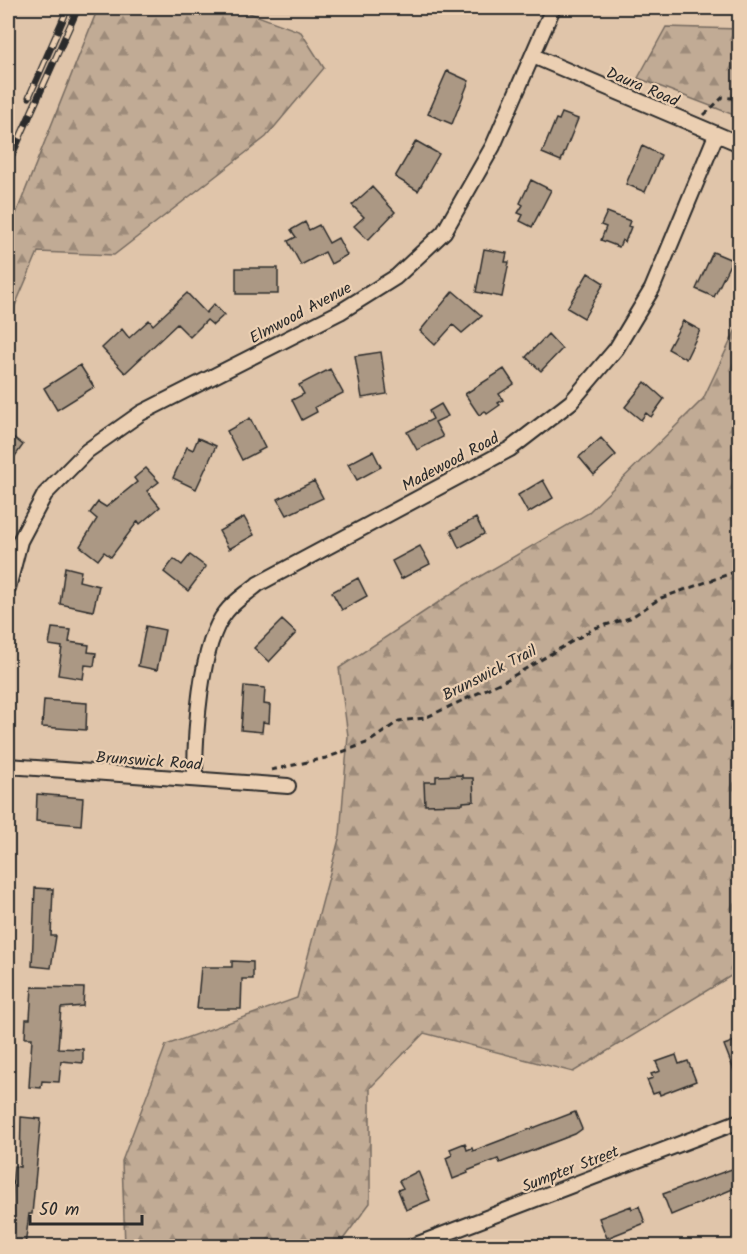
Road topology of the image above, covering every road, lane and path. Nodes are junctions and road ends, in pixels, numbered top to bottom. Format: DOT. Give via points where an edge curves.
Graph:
graph roads {
  1 [pos="553,8"];
  2 [pos="533,56"];
  3 [pos="740,99"];
  4 [pos="699,128"];
  5 [pos="716,135"];
  6 [pos="740,144"];
  7 [pos="740,570"];
  8 [pos="8,588"];
  9 [pos="8,766"];
  10 [pos="195,779"];
  11 [pos="248,783"];
  12 [pos="288,786"];
  13 [pos="740,1121"];
  14 [pos="413,1246"];
  1 -- 2 [label="street, Elmwood Avenue"];
  2 -- 4 [label="street, Daura Road"];
  2 -- 8 [label="street, Elmwood Avenue" via="493,146 444,232 396,277 340,312 141,413 87,452 45,494 20,541"];
  3 -- 4 [label="path" via="723,97 705,113"];
  4 -- 5 [label="street, Daura Road"];
  5 -- 6 [label="street, Daura Road"];
  5 -- 10 [label="street, Madewood Road" via="652,289 616,349 571,402 510,448 258,584 225,612 209,645 199,705"];
  7 -- 11 [label="path, Brunswick Trail" via="661,598 630,618 595,628 508,679 425,718 399,721 369,742 326,758 255,774"];
  9 -- 10 [label="street, Brunswick Road"];
  10 -- 11 [label="street, Brunswick Road"];
  11 -- 12 [label="street, Brunswick Road"];
  13 -- 14 [label="street, Sumpter Street"];
}
